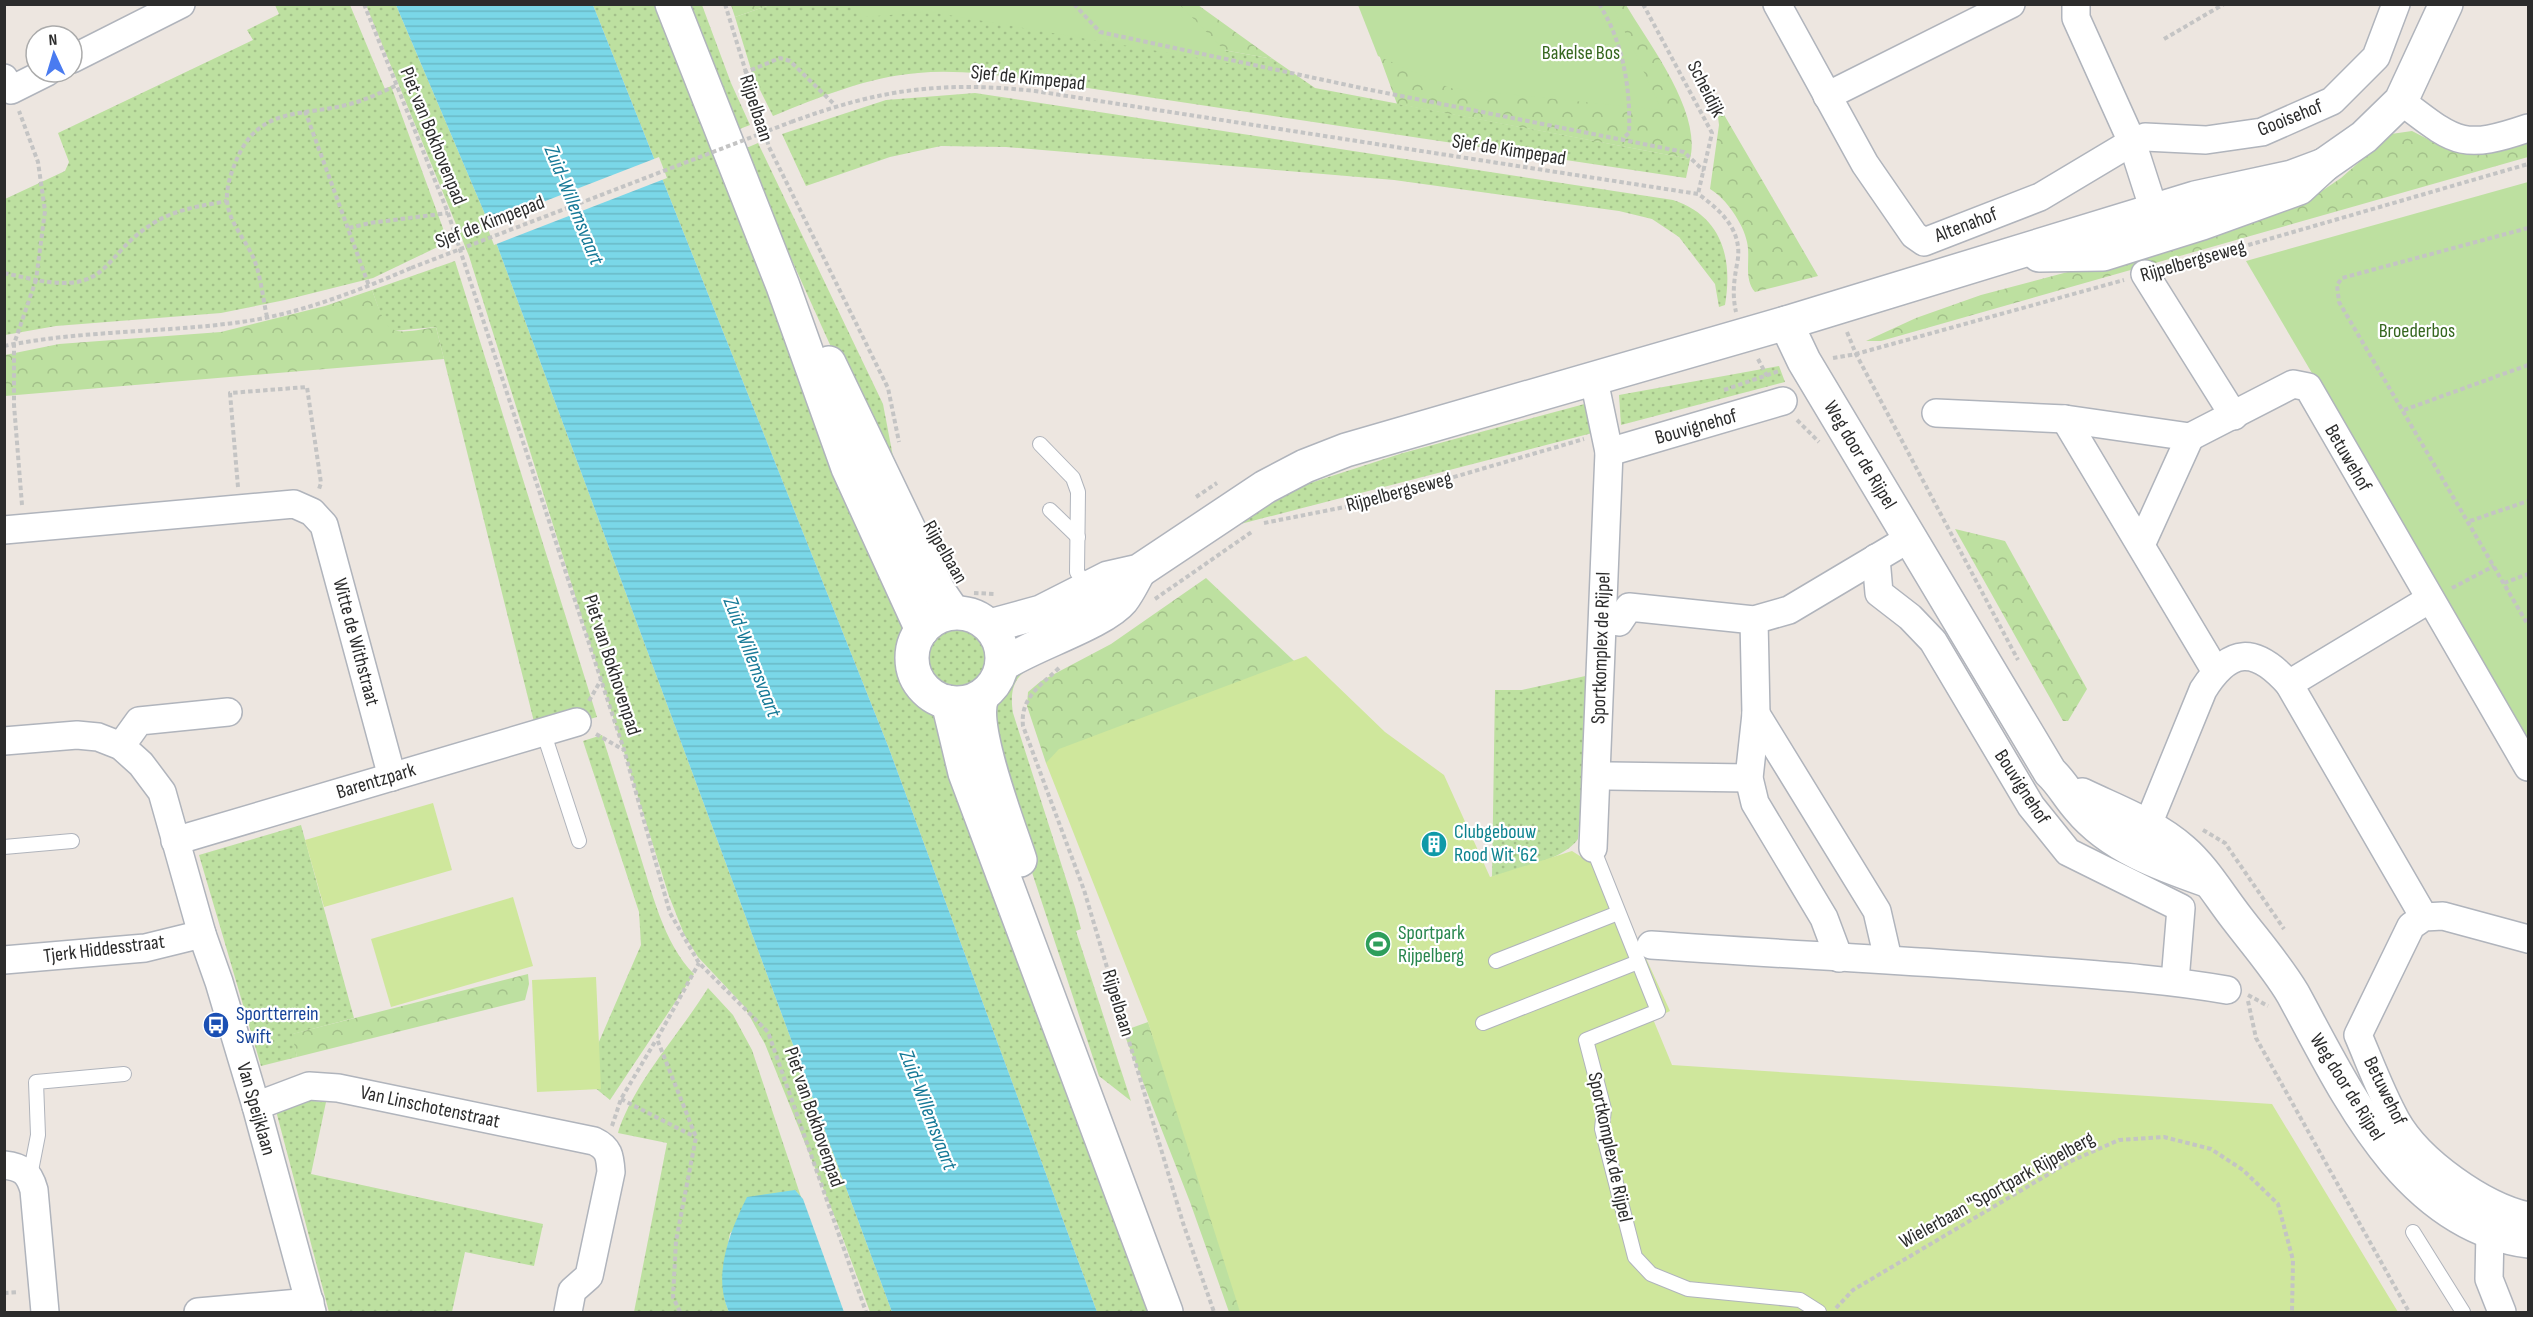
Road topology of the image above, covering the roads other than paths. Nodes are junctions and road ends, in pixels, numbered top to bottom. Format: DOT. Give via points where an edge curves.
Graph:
graph roads {
  1 [pos="181,4"];
  2 [pos="672,4"];
  3 [pos="1777,4"];
  4 [pos="2011,4"];
  5 [pos="2076,4"];
  6 [pos="2396,4"];
  7 [pos="2446,4"];
  8 [pos="1975,13"];
  9 [pos="84,53"];
  10 [pos="24,79"];
  11 [pos="8,84"];
  12 [pos="1827,96"];
  13 [pos="2401,101"];
  14 [pos="2529,128"];
  15 [pos="2132,142"];
  16 [pos="2158,224"];
  17 [pos="2145,274"];
  18 [pos="783,286"];
  19 [pos="1786,323"];
  20 [pos="1594,380"];
  21 [pos="1783,401"];
  22 [pos="1936,413"];
  23 [pos="2234,416"];
  24 [pos="2065,419"];
  25 [pos="2190,437"];
  26 [pos="1607,443"];
  27 [pos="1040,444"];
  28 [pos="1050,510"];
  29 [pos="14,529"];
  30 [pos="1078,537"];
  31 [pos="1910,538"];
  32 [pos="2141,545"];
  33 [pos="1876,558"];
  34 [pos="1139,571"];
  35 [pos="1088,588"];
  36 [pos="2430,599"];
  37 [pos="960,601"];
  38 [pos="1754,620"];
  39 [pos="1619,622"];
  40 [pos="990,626"];
  41 [pos="922,630"];
  42 [pos="1002,665"];
  43 [pos="2215,670"];
  44 [pos="2289,684"];
  45 [pos="982,697"];
  46 [pos="948,702"];
  47 [pos="228,712"];
  48 [pos="1756,714"];
  49 [pos="577,722"];
  50 [pos="543,731"];
  51 [pos="4,741"];
  52 [pos="121,747"];
  53 [pos="2529,766"];
  54 [pos="1609,776"];
  55 [pos="392,777"];
  56 [pos="1749,778"];
  57 [pos="2141,839"];
  58 [pos="72,841"];
  59 [pos="175,841"];
  60 [pos="579,841"];
  61 [pos="4,847"];
  62 [pos="1593,848"];
  63 [pos="1618,913"];
  64 [pos="2424,917"];
  65 [pos="202,934"];
  66 [pos="2529,939"];
  67 [pos="1645,953"];
  68 [pos="1839,958"];
  69 [pos="1888,959"];
  70 [pos="4,960"];
  71 [pos="1496,961"];
  72 [pos="2175,981"];
  73 [pos="1046,991"];
  74 [pos="2237,992"];
  75 [pos="1483,1023"];
  76 [pos="124,1074"];
  77 [pos="256,1106"];
  78 [pos="4,1165"];
  79 [pos="30,1176"];
  80 [pos="2529,1216"];
  81 [pos="2490,1231"];
  82 [pos="2413,1232"];
  83 [pos="2529,1241"];
  84 [pos="311,1307"];
  85 [pos="45,1312"];
  86 [pos="198,1312"];
  87 [pos="568,1312"];
  88 [pos="1166,1312"];
  89 [pos="1819,1312"];
  90 [pos="2463,1312"];
  91 [pos="2502,1312"];
  1 -- 9 [label="street"];
  2 -- 18 [label="street, Rijpelbaan"];
  3 -- 12 [label="street, Altenahof"];
  4 -- 8 [label="street"];
  5 -- 15 [label="street" via="2076,18"];
  6 -- 15 [label="street, Gooisehof" via="2376,57 2332,101 2262,132 2206,140 2145,137"];
  7 -- 13 [label="street"];
  8 -- 12 [label="street"];
  10 -- 11 [label="street"];
  12 -- 15 [label="street, Altenahof" via="1865,164 1914,235 1924,242 2040,196"];
  13 -- 14 [label="street" via="2450,137 2467,142"];
  13 -- 16 [label="street" via="2364,136 2324,165 2292,177 2195,198"];
  15 -- 16 [label="street"];
  16 -- 19 [label="street" via="2014,253"];
  17 -- 23 [label="street"];
  18 -- 37 [label="street, Rijpelbaan" via="836,374 938,590"];
  18 -- 41 [label="street, Rijpelbaan" via="848,468"];
  19 -- 20 [label="street"];
  19 -- 31 [label="street, Weg door de Rijpel" via="1804,362"];
  20 -- 26 [label="street, Sportkomplex de Rijpel"];
  20 -- 34 [label="street" via="1346,450 1305,466 1265,487"];
  21 -- 26 [label="street, Bouvignehof"];
  22 -- 24 [label="street"];
  23 -- 25 [label="street, Betuwehof"];
  23 -- 36 [label="street, Betuwehof" via="2293,384 2308,387"];
  24 -- 25 [label="street"];
  24 -- 32 [label="street"];
  25 -- 32 [label="street"];
  26 -- 62 [label="street, Sportkomplex de Rijpel"];
  27 -- 30 [label="lane" via="1073,478 1078,492"];
  28 -- 30 [label="lane"];
  29 -- 55 [label="street, Witte de Withstraat" via="294,504 312,512 324,525"];
  30 -- 35 [label="lane" via="1077,572"];
  31 -- 33 [label="street"];
  31 -- 57 [label="street, Weg door de Rijpel" via="2050,772 2079,808 2113,837"];
  32 -- 43 [label="street"];
  33 -- 38 [label="street" via="1788,610"];
  33 -- 72 [label="street, Bouvignehof" via="1879,592 1933,641 2031,806 2068,852 2181,908"];
  34 -- 35 [label="street" via="1108,578"];
  34 -- 42 [label="street" via="1121,601 1103,614 1020,652"];
  35 -- 40 [label="street" via="1041,612"];
  36 -- 44 [label="street"];
  36 -- 53 [label="street, Betuwehof"];
  37 -- 40 [label="street"];
  37 -- 41 [label="street"];
  38 -- 39 [label="street" via="1629,607"];
  38 -- 48 [label="street"];
  40 -- 42 [label="street" via="1002,651"];
  41 -- 46 [label="street" via="912,654 917,680 936,698"];
  42 -- 45 [label="street" via="993,686"];
  43 -- 44 [label="street" via="2231,658 2256,656 2273,666"];
  43 -- 57 [label="street"];
  44 -- 64 [label="street"];
  45 -- 46 [label="street"];
  45 -- 73 [label="street" via="979,704 985,750 1026,880"];
  46 -- 73 [label="street" via="966,773"];
  47 -- 52 [label="street" via="139,721"];
  48 -- 56 [label="street"];
  48 -- 69 [label="street" via="1877,911"];
  49 -- 50 [label="street, Barentzpark"];
  50 -- 55 [label="street, Barentzpark"];
  50 -- 60 [label="lane"];
  51 -- 52 [label="street, Van Speijklaan" via="76,735 98,737"];
  52 -- 59 [label="street, Van Speijklaan" via="141,764 162,792"];
  54 -- 56 [label="street"];
  55 -- 59 [label="street, Barentzpark"];
  56 -- 68 [label="street" via="1755,803 1824,918"];
  57 -- 81 [label="street, Weg door de Rijpel" via="2209,881 2285,981 2358,1113 2402,1170 2449,1211"];
  58 -- 61 [label="lane"];
  59 -- 65 [label="street, Van Speijklaan"];
  62 -- 63 [label="lane, Sportkomplex de Rijpel"];
  63 -- 67 [label="lane, Sportkomplex de Rijpel"];
  63 -- 71 [label="lane"];
  64 -- 66 [label="street" via="2443,916"];
  64 -- 80 [label="street, Betuwehof" via="2411,926 2358,1035 2396,1121 2419,1150 2469,1191 2505,1211"];
  65 -- 70 [label="street, Tjerk Hiddesstraat" via="145,948"];
  65 -- 77 [label="street, Van Speijklaan"];
  67 -- 68 [label="street"];
  67 -- 75 [label="lane"];
  67 -- 89 [label="lane, Sportkomplex de Rijpel" via="1658,1011 1586,1040 1604,1109 1602,1129 1635,1257 1651,1274 1688,1289 1800,1300"];
  68 -- 69 [label="street"];
  69 -- 72 [label="street"];
  72 -- 74 [label="street"];
  73 -- 88 [label="street"];
  76 -- 79 [label="lane" via="36,1082 38,1135"];
  77 -- 84 [label="street, Van Speijklaan"];
  77 -- 87 [label="street, Van Linschotenstraat" via="309,1086 338,1088 594,1141 605,1147 611,1172 589,1276 572,1292"];
  78 -- 79 [label="street" via="20,1167"];
  79 -- 85 [label="street"];
  81 -- 83 [label="street, Weg door de Rijpel"];
  81 -- 91 [label="street" via="2489,1279"];
  82 -- 90 [label="lane"];
  84 -- 86 [label="street"];
}
